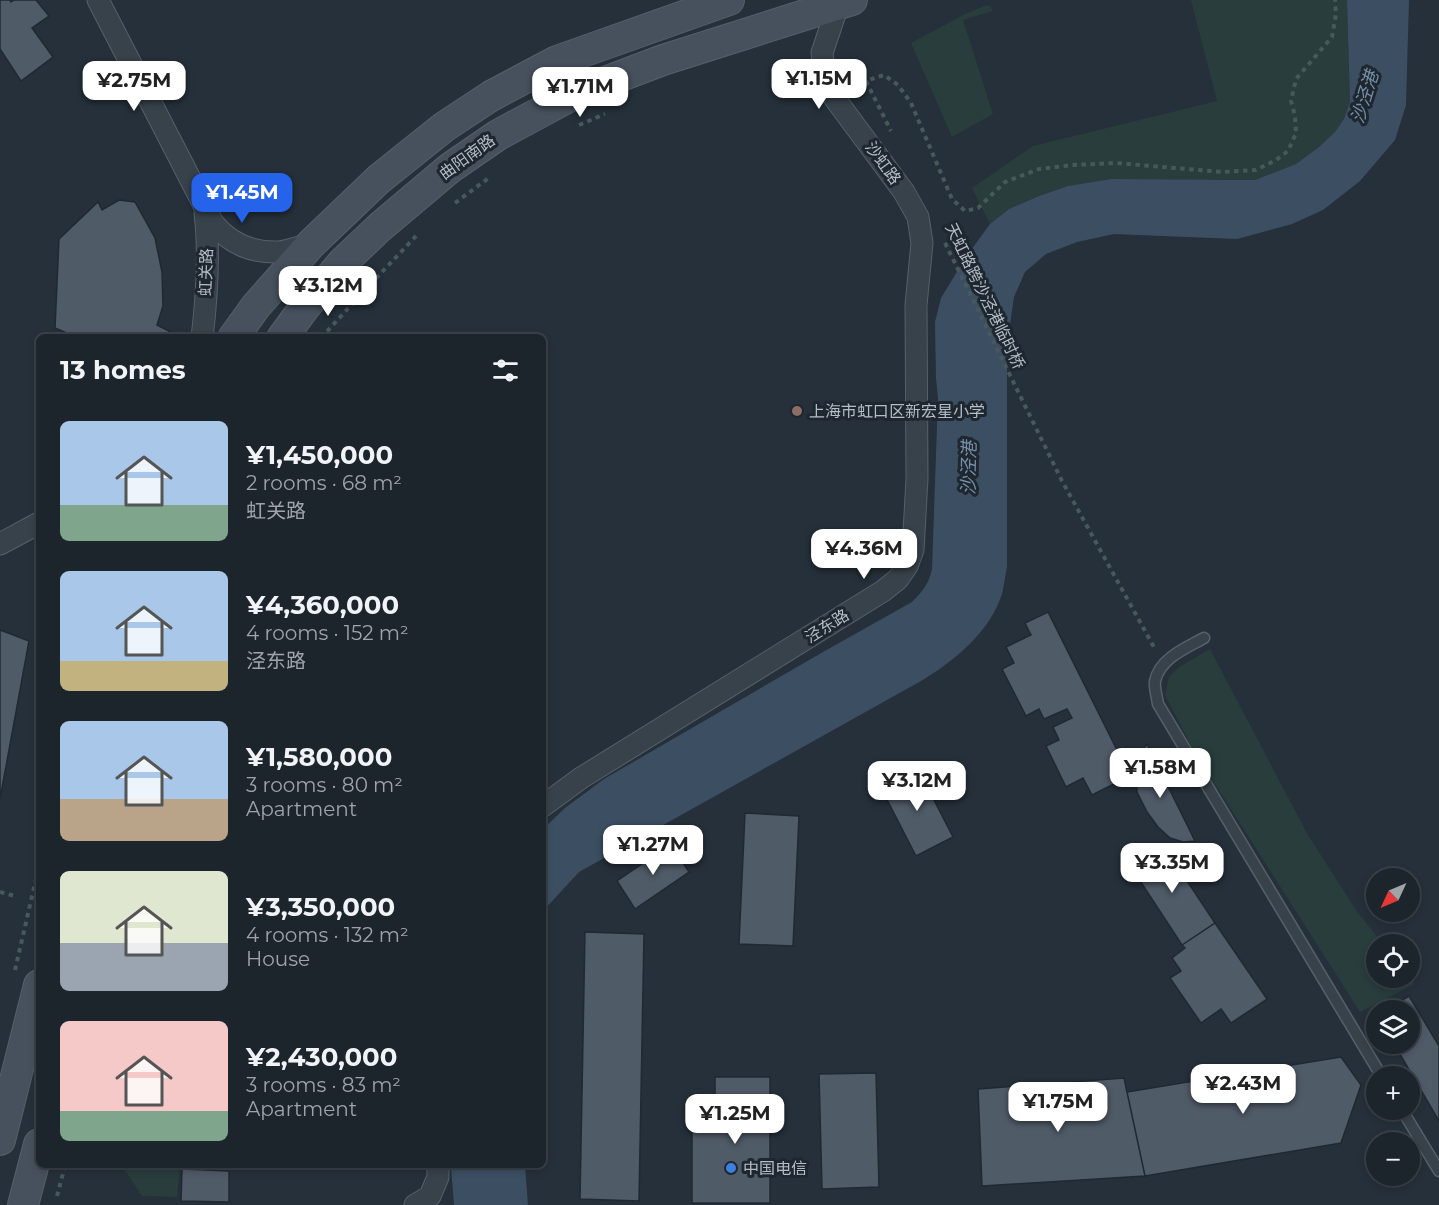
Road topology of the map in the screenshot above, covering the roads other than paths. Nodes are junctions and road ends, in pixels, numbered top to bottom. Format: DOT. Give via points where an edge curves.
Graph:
graph roads {
  1 [pos="98,0"];
  2 [pos="729,0"];
  3 [pos="842,2"];
  4 [pos="904,192"];
  5 [pos="205,206"];
  6 [pos="311,244"];
  7 [pos="202,334"];
  8 [pos="236,334"];
  9 [pos="285,334"];
  10 [pos="36,526"];
  11 [pos="0,544"];
  12 [pos="1204,638"];
  13 [pos="546,804"];
  14 [pos="26,982"];
  15 [pos="1375,1066"];
  16 [pos="1408,1120"];
  17 [pos="0,1140"];
  18 [pos="36,1155"];
  19 [pos="438,1168"];
  20 [pos="1439,1171"];
  21 [pos="23,1205"];
  22 [pos="415,1205"];
  1 -- 5 [label="street, 虹关路"];
  2 -- 6 [label="main road" via="557,61 491,96 444,127 379,179"];
  3 -- 4 [label="street, 沙虹路" via="822,53 830,92"];
  3 -- 9 [label="main road, 曲阳南路" via="663,60 576,93 498,135 450,168 372,234 338,268"];
  4 -- 13 [label="street, 泾东路" via="918,217 922,243 916,305 917,479 913,550 907,566 883,591 581,778"];
  5 -- 6 [label="street, 虹关路" via="223,235 245,247 280,252"];
  5 -- 7 [label="street, 虹关路" via="208,236"];
  6 -- 8 [label="main road"];
  10 -- 11 [label="street"];
  12 -- 15 [label="lane" via="1163,664 1155,681 1158,704"];
  14 -- 17 [label="main road"];
  16 -- 20 [label="lane"];
  18 -- 21 [label="main road"];
  19 -- 22 [label="street" via="430,1196"];
}
